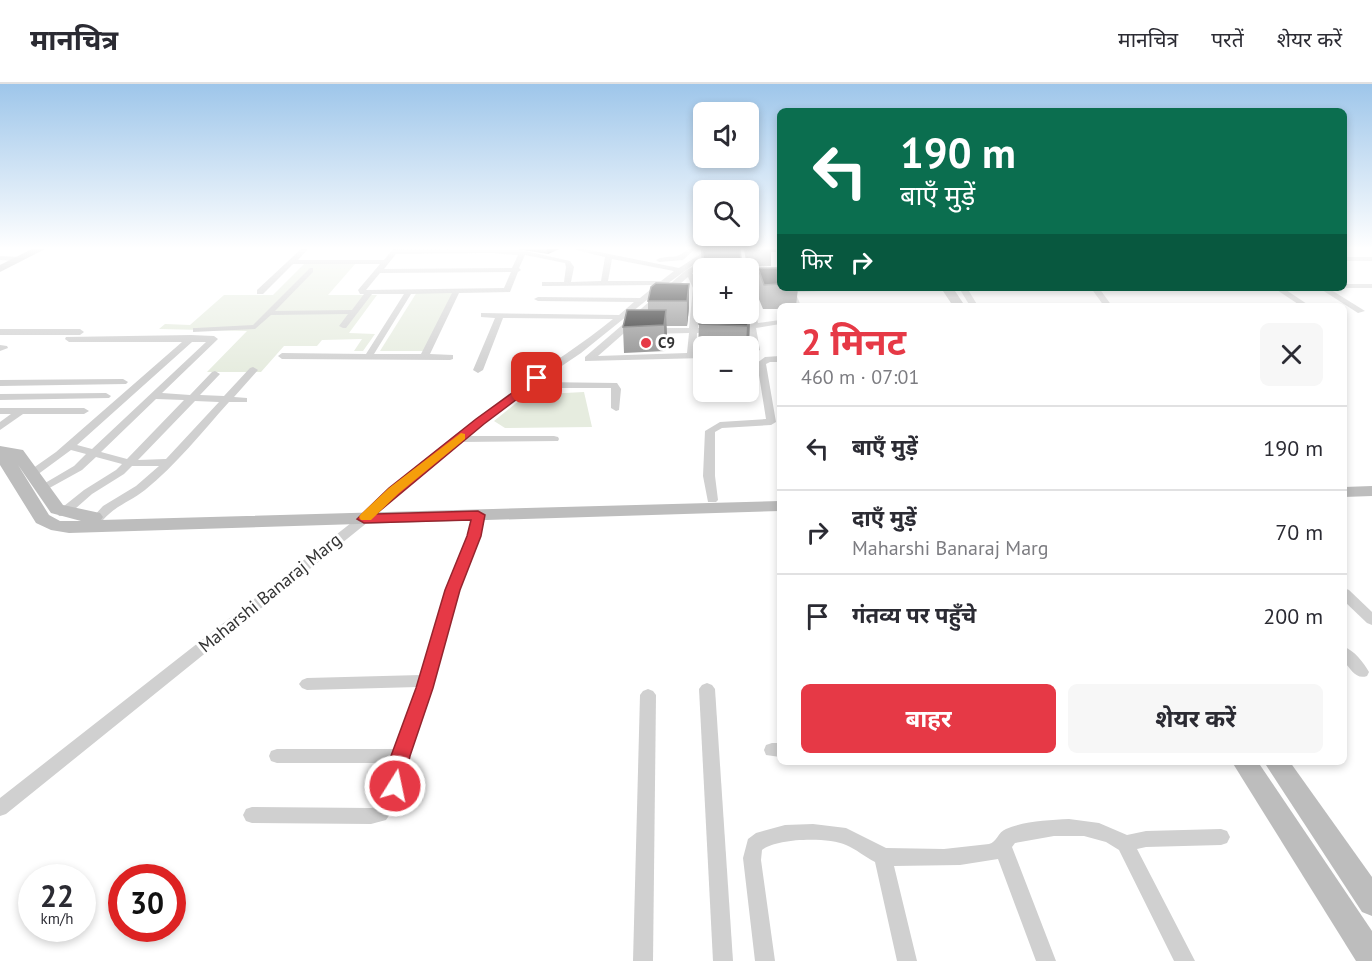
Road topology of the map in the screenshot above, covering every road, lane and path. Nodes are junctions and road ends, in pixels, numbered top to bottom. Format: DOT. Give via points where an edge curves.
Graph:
graph roads {
  1 [pos="262,290"];
  2 [pos="291,290"];
  3 [pos="363,290"];
  4 [pos="457,290"];
  5 [pos="507,290"];
  6 [pos="654,290"];
  7 [pos="664,290"];
  8 [pos="697,290"];
  9 [pos="409,291"];
  10 [pos="1283,291"];
  11 [pos="1328,291"];
  12 [pos="260,292"];
  13 [pos="370,292"];
  14 [pos="538,299"];
  15 [pos="643,300"];
  16 [pos="1301,303"];
  17 [pos="1347,311"];
  18 [pos="1361,311"];
  19 [pos="1372,311"];
  20 [pos="353,312"];
  21 [pos="270,313"];
  22 [pos="484,315"];
  23 [pos="500,316"];
  24 [pos="622,317"];
  25 [pos="777,323"];
  26 [pos="752,324"];
  27 [pos="343,326"];
  28 [pos="753,327"];
  29 [pos="692,330"];
  30 [pos="727,330"];
  31 [pos="739,330"];
  32 [pos="621,331"];
  33 [pos="633,331"];
  34 [pos="645,331"];
  35 [pos="0,333"];
  36 [pos="754,336"];
  37 [pos="191,338"];
  38 [pos="69,339"];
  39 [pos="282,356"];
  40 [pos="691,356"];
  41 [pos="368,357"];
  42 [pos="450,357"];
  43 [pos="424,358"];
  44 [pos="589,359"];
  45 [pos="777,359"];
  46 [pos="559,365"];
  47 [pos="253,370"];
  48 [pos="478,370"];
  49 [pos="215,374"];
  50 [pos="58,382"];
  51 [pos="123,382"];
  52 [pos="0,383"];
  53 [pos="527,385"];
  54 [pos="106,396"];
  55 [pos="155,396"];
  56 [pos="0,397"];
  57 [pos="39,397"];
  58 [pos="193,398"];
  59 [pos="226,399"];
  60 [pos="244,400"];
  61 [pos="616,408"];
  62 [pos="0,411"];
  63 [pos="20,411"];
  64 [pos="84,411"];
  65 [pos="0,427"];
  66 [pos="554,439"];
  67 [pos="458,440"];
  68 [pos="69,446"];
  69 [pos="0,451"];
  70 [pos="93,454"];
  71 [pos="0,459"];
  72 [pos="169,462"];
  73 [pos="130,463"];
  74 [pos="33,473"];
  75 [pos="1372,483"];
  76 [pos="1347,484"];
  77 [pos="44,488"];
  78 [pos="1372,491"];
  79 [pos="1347,492"];
  80 [pos="777,498"];
  81 [pos="712,500"];
  82 [pos="777,506"];
  83 [pos="63,513"];
  84 [pos="368,514"];
  85 [pos="478,515"];
  86 [pos="99,517"];
  87 [pos="1347,596"];
  88 [pos="1372,620"];
  89 [pos="1347,655"];
  90 [pos="1362,672"];
  91 [pos="427,681"];
  92 [pos="307,684"];
  93 [pos="706,689"];
  94 [pos="648,694"];
  95 [pos="277,756"];
  96 [pos="400,756"];
  97 [pos="1246,765"];
  98 [pos="1278,765"];
  99 [pos="0,808"];
  100 [pos="252,815"];
  101 [pos="1221,837"];
  102 [pos="1125,844"];
  103 [pos="1002,846"];
  104 [pos="883,857"];
  105 [pos="1372,902"];
  106 [pos="1372,958"];
  107 [pos="643,961"];
  108 [pos="723,961"];
  109 [pos="765,961"];
  110 [pos="906,961"];
  111 [pos="1046,961"];
  112 [pos="1185,961"];
  1 -- 12 [label="street"];
  2 -- 21 [label="street"];
  3 -- 13 [label="street"];
  4 -- 5 [label="street"];
  4 -- 9 [label="street"];
  4 -- 43 [label="street"];
  6 -- 15 [label="street, Maharshi Banaraj Marg"];
  7 -- 32 [label="street"];
  8 -- 29 [label="street"];
  9 -- 13 [label="street"];
  9 -- 41 [label="street"];
  10 -- 16 [label="street"];
  11 -- 18 [label="street"];
  13 -- 20 [label="street"];
  14 -- 15 [label="street"];
  15 -- 24 [label="street, Maharshi Banaraj Marg"];
  17 -- 18 [label="street"];
  18 -- 19 [label="street"];
  20 -- 21 [label="street"];
  20 -- 27 [label="street"];
  21 -- 35 [label="street" via="257,326 247,329"];
  22 -- 23 [label="street"];
  23 -- 24 [label="street"];
  23 -- 48 [label="street"];
  24 -- 46 [label="street, Maharshi Banaraj Marg"];
  25 -- 28 [label="street"];
  26 -- 28 [label="street"];
  28 -- 31 [label="street"];
  28 -- 36 [label="street"];
  29 -- 30 [label="street"];
  29 -- 34 [label="street"];
  29 -- 40 [label="street"];
  32 -- 33 [label="street"];
  32 -- 44 [label="street"];
  37 -- 38 [label="street"];
  37 -- 55 [label="street" via="214,339"];
  37 -- 68 [label="street"];
  39 -- 41 [label="street"];
  40 -- 44 [label="street"];
  41 -- 43 [label="street"];
  42 -- 43 [label="street"];
  44 -- 46 [label="street"];
  45 -- 81 [label="street" via="761,363 771,422 720,425 711,431"];
  46 -- 53 [label="street, Maharshi Banaraj Marg"];
  47 -- 59 [label="street"];
  49 -- 58 [label="street"];
  50 -- 51 [label="street"];
  50 -- 52 [label="street"];
  50 -- 57 [label="street"];
  53 -- 61 [label="street" via="614,385"];
  53 -- 67 [label="street, Maharshi Banaraj Marg"];
  54 -- 57 [label="street"];
  55 -- 58 [label="street"];
  55 -- 70 [label="street"];
  56 -- 57 [label="street"];
  57 -- 63 [label="street"];
  58 -- 59 [label="street"];
  58 -- 73 [label="street"];
  59 -- 60 [label="street"];
  59 -- 72 [label="street"];
  62 -- 63 [label="street"];
  63 -- 64 [label="street"];
  63 -- 65 [label="street"];
  66 -- 67 [label="street"];
  67 -- 84 [label="street, Maharshi Banaraj Marg"];
  68 -- 70 [label="street"];
  68 -- 74 [label="street"];
  69 -- 74 [label="street" via="17,453"];
  70 -- 73 [label="street"];
  70 -- 77 [label="street" via="69,475"];
  71 -- 84 [label="street" via="9,463 42,519 57,526"];
  72 -- 73 [label="street"];
  72 -- 86 [label="street"];
  73 -- 83 [label="street"];
  74 -- 77 [label="street"];
  75 -- 76 [label="street"];
  77 -- 83 [label="street"];
  78 -- 79 [label="street"];
  80 -- 81 [label="street"];
  81 -- 84 [label="street"];
  82 -- 85 [label="street"];
  83 -- 86 [label="street"];
  84 -- 85 [label="street"];
  84 -- 86 [label="street"];
  84 -- 99 [label="street, Maharshi Banaraj Marg"];
  85 -- 91 [label="street"];
  87 -- 88 [label="street"];
  89 -- 90 [label="street"];
  91 -- 92 [label="street"];
  91 -- 96 [label="street"];
  93 -- 108 [label="street"];
  94 -- 107 [label="street"];
  95 -- 96 [label="street"];
  96 -- 100 [label="street" via="392,798 380,814"];
  97 -- 106 [label="street"];
  98 -- 105 [label="street"];
  101 -- 102 [label="street" via="1146,839"];
  102 -- 103 [label="street" via="1113,835 1087,827 1009,836"];
  102 -- 112 [label="street"];
  103 -- 104 [label="street" via="992,853 973,855"];
  103 -- 111 [label="street"];
  104 -- 109 [label="street" via="845,836 783,833 758,841 752,860"];
  104 -- 110 [label="street"];
}
